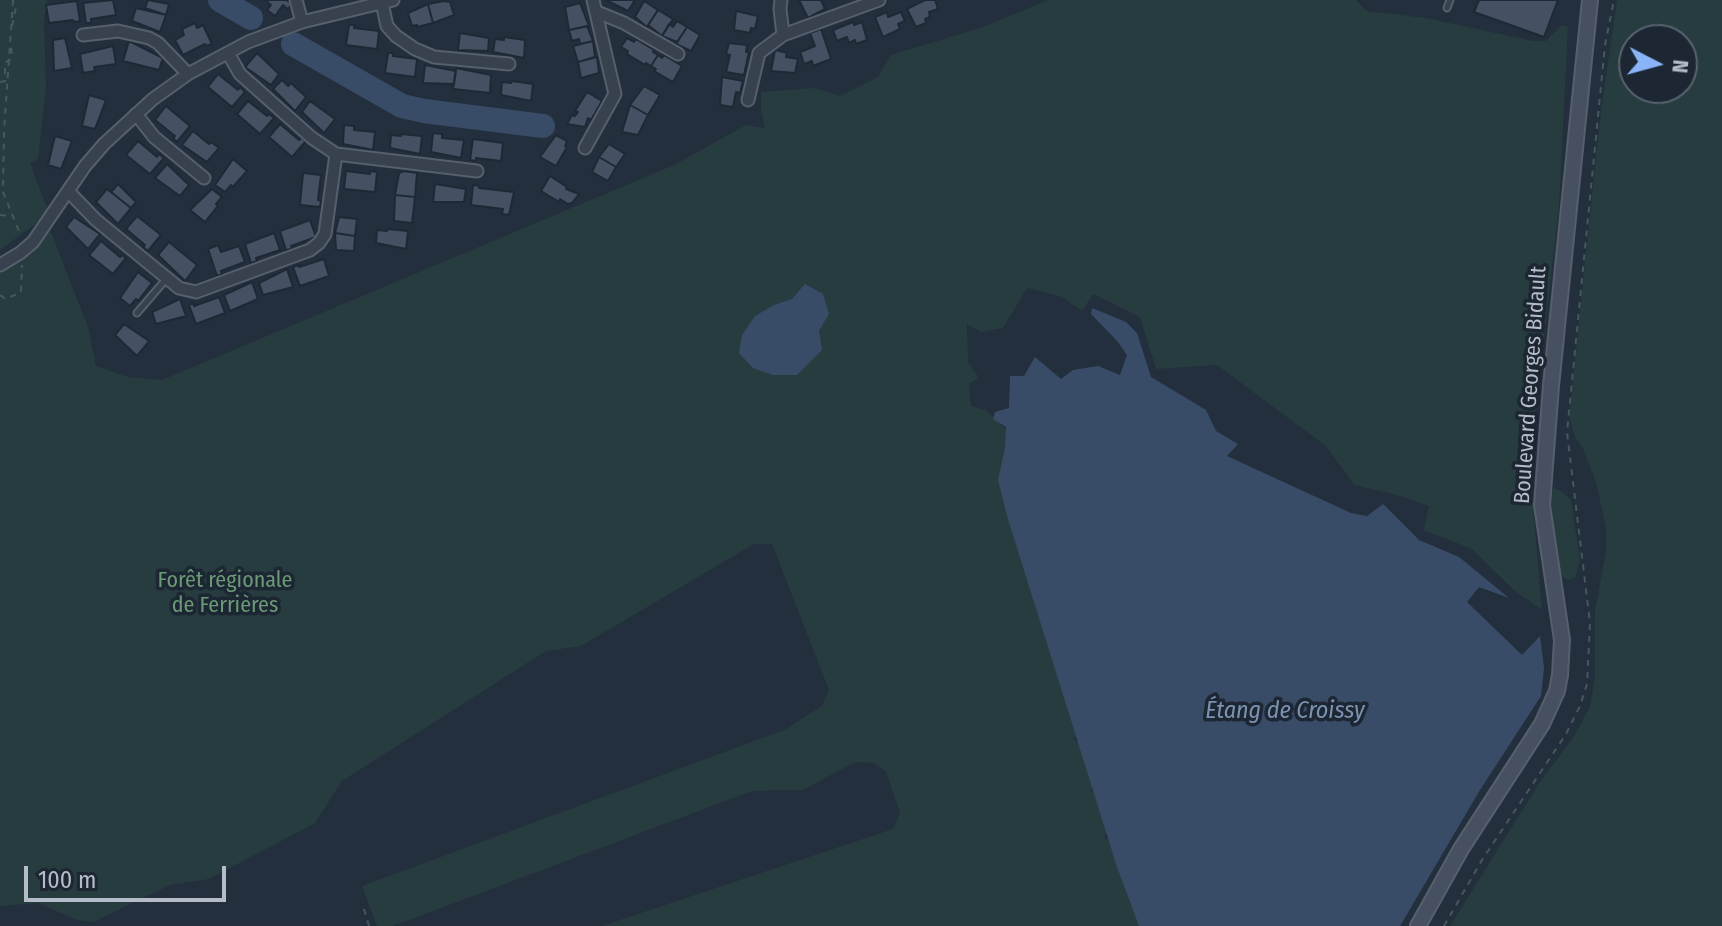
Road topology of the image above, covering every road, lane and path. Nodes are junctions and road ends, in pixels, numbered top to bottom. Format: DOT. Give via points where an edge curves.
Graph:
graph roads {
  1 [pos="13,0"];
  2 [pos="296,0"];
  3 [pos="781,0"];
  4 [pos="879,0"];
  5 [pos="1450,0"];
  6 [pos="1590,0"];
  7 [pos="1614,0"];
  8 [pos="388,2"];
  9 [pos="595,6"];
  10 [pos="1447,8"];
  11 [pos="302,22"];
  12 [pos="83,35"];
  13 [pos="783,35"];
  14 [pos="228,53"];
  15 [pos="678,54"];
  16 [pos="8,61"];
  17 [pos="509,64"];
  18 [pos="188,74"];
  19 [pos="0,82"];
  20 [pos="748,100"];
  21 [pos="136,114"];
  22 [pos="585,148"];
  23 [pos="336,154"];
  24 [pos="477,171"];
  25 [pos="204,178"];
  26 [pos="68,191"];
  27 [pos="0,215"];
  28 [pos="11,216"];
  29 [pos="24,250"];
  30 [pos="0,265"];
  31 [pos="167,278"];
  32 [pos="0,295"];
  33 [pos="137,313"];
  34 [pos="364,909"];
  35 [pos="369,926"];
  36 [pos="1418,926"];
  37 [pos="1444,926"];
  1 -- 16 [label="path"];
  2 -- 11 [label="street"];
  3 -- 13 [label="street"];
  4 -- 13 [label="street"];
  5 -- 10 [label="lane"];
  6 -- 36 [label="street, Boulevard Georges Bidault" via="1542,505 1562,640 1560,675 1542,724"];
  7 -- 37 [label="path" via="1605,45 1567,432 1590,623 1587,684 1566,734"];
  8 -- 11 [label="street"];
  8 -- 17 [label="street" via="387,26 415,49 434,57"];
  9 -- 15 [label="street"];
  9 -- 22 [label="street" via="615,94"];
  11 -- 14 [label="street"];
  12 -- 18 [label="street" via="118,31 149,38"];
  13 -- 20 [label="street" via="759,53"];
  14 -- 18 [label="street"];
  14 -- 23 [label="street" via="240,74"];
  16 -- 19 [label="path" via="5,81"];
  16 -- 28 [label="path" via="3,192"];
  18 -- 21 [label="street"];
  21 -- 25 [label="street" via="154,137"];
  21 -- 26 [label="street" via="104,144"];
  23 -- 24 [label="street"];
  23 -- 31 [label="street" via="325,234 310,250 196,292 184,291"];
  26 -- 29 [label="street"];
  26 -- 31 [label="street"];
  27 -- 28 [label="path"];
  28 -- 29 [label="path"];
  29 -- 30 [label="street"];
  29 -- 32 [label="path" via="21,292 6,299"];
  31 -- 33 [label="lane"];
  34 -- 35 [label="path"];
}
